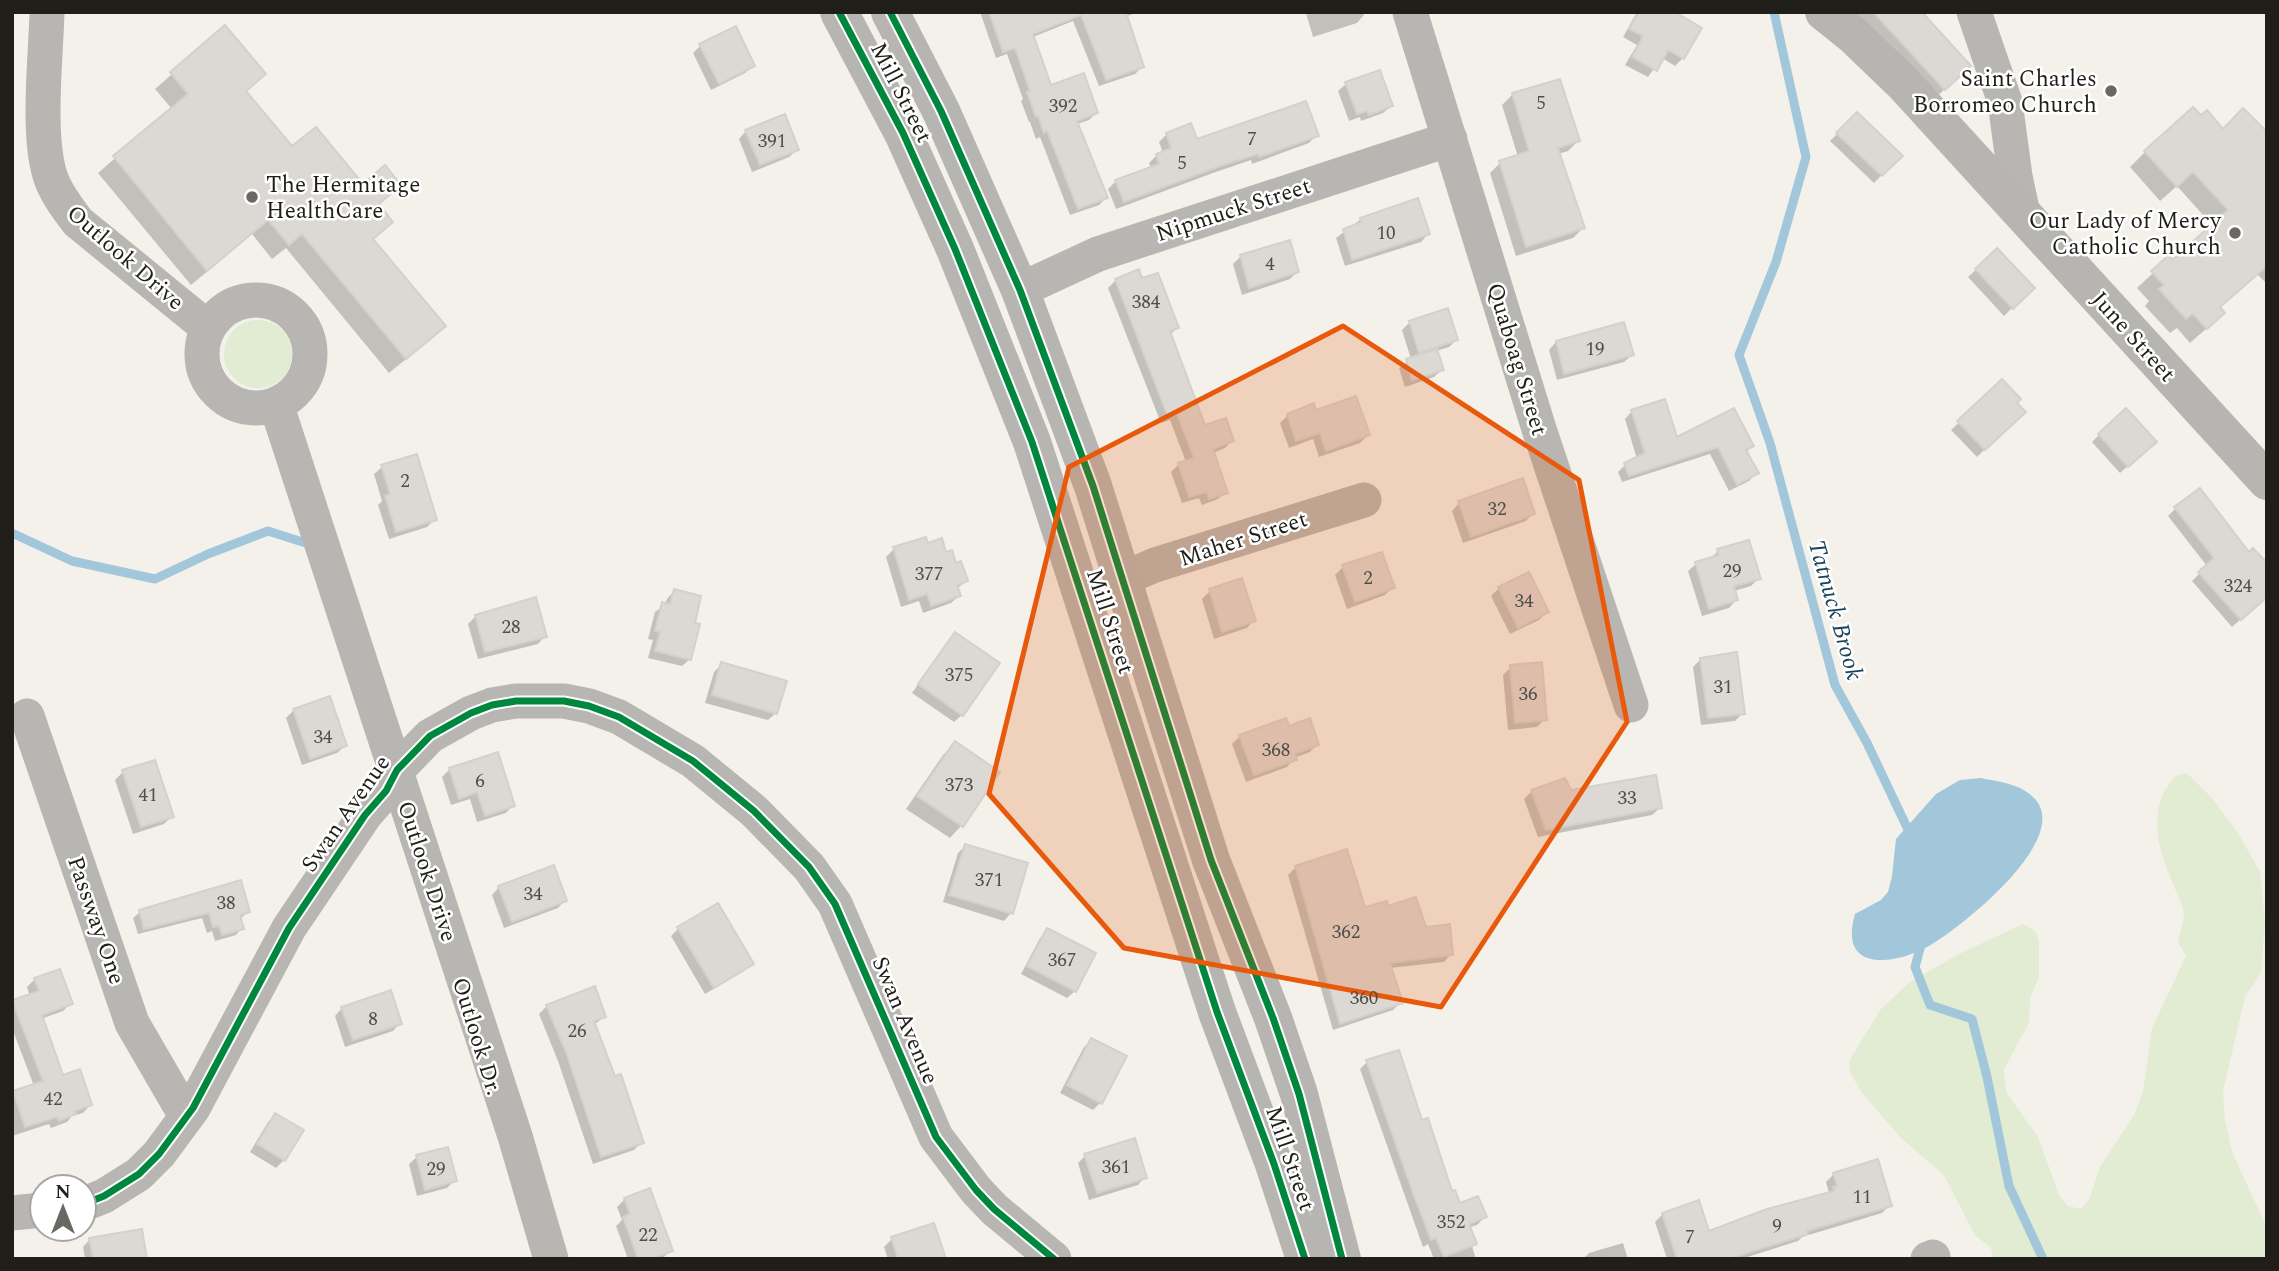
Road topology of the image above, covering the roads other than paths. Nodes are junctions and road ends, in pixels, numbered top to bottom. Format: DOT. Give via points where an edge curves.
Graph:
graph roads {
  1 [pos="47,12"];
  2 [pos="839,12"];
  3 [pos="890,12"];
  4 [pos="1410,12"];
  5 [pos="1824,12"];
  6 [pos="1974,12"];
  7 [pos="1450,139"];
  8 [pos="2023,214"];
  9 [pos="1020,290"];
  10 [pos="208,328"];
  11 [pos="276,404"];
  12 [pos="2267,481"];
  13 [pos="1364,499"];
  14 [pos="1122,579"];
  15 [pos="1631,705"];
  16 [pos="27,716"];
  17 [pos="397,769"];
  18 [pos="410,813"];
  19 [pos="186,1116"];
  20 [pos="98,1198"];
  21 [pos="546,1259"];
  22 [pos="551,1259"];
  23 [pos="1054,1259"];
  24 [pos="1305,1259"];
  25 [pos="1342,1259"];
  1 -- 10 [label="street, Outlook Drive" via="44,139 51,178 61,200 78,222"];
  2 -- 24 [label="main road, Mill Street" via="929,191 1032,442 1217,1012"];
  3 -- 9 [label="main road, Mill Street" via="941,111"];
  4 -- 7 [label="street, Quaboag Street"];
  5 -- 8 [label="main road, June Street" via="1886,65"];
  6 -- 8 [label="street" via="2005,102"];
  7 -- 9 [label="street, Nipmuck Street" via="1098,254"];
  7 -- 15 [label="street, Quaboag Street" via="1539,429"];
  8 -- 12 [label="main road, June Street"];
  9 -- 14 [label="main road, Mill Street" via="1093,486"];
  10 -- 11 [label="street" via="202,357 216,391 239,405"];
  10 -- 11 [label="street" via="223,311 248,301 274,304 294,317 307,337 309,361 294,393"];
  11 -- 17 [label="street, Outlook Drive"];
  13 -- 14 [label="street, Maher Street"];
  14 -- 25 [label="main road, Mill Street" via="1211,860 1299,1094"];
  16 -- 19 [label="street, Passway One" via="132,1023"];
  17 -- 18 [label="street, Outlook Drive"];
  17 -- 19 [label="street, Swan Avenue" via="289,928"];
  17 -- 23 [label="street, Swan Avenue" via="449,723 492,705 516,701 564,701 601,710 693,761 754,811 809,867 835,904 936,1138 994,1209"];
  18 -- 21 [label="street, Outlook Dr."];
  18 -- 22 [label="street, Outlook Drive"];
  19 -- 20 [label="street, Swan Avenue" via="139,1174"];
}
